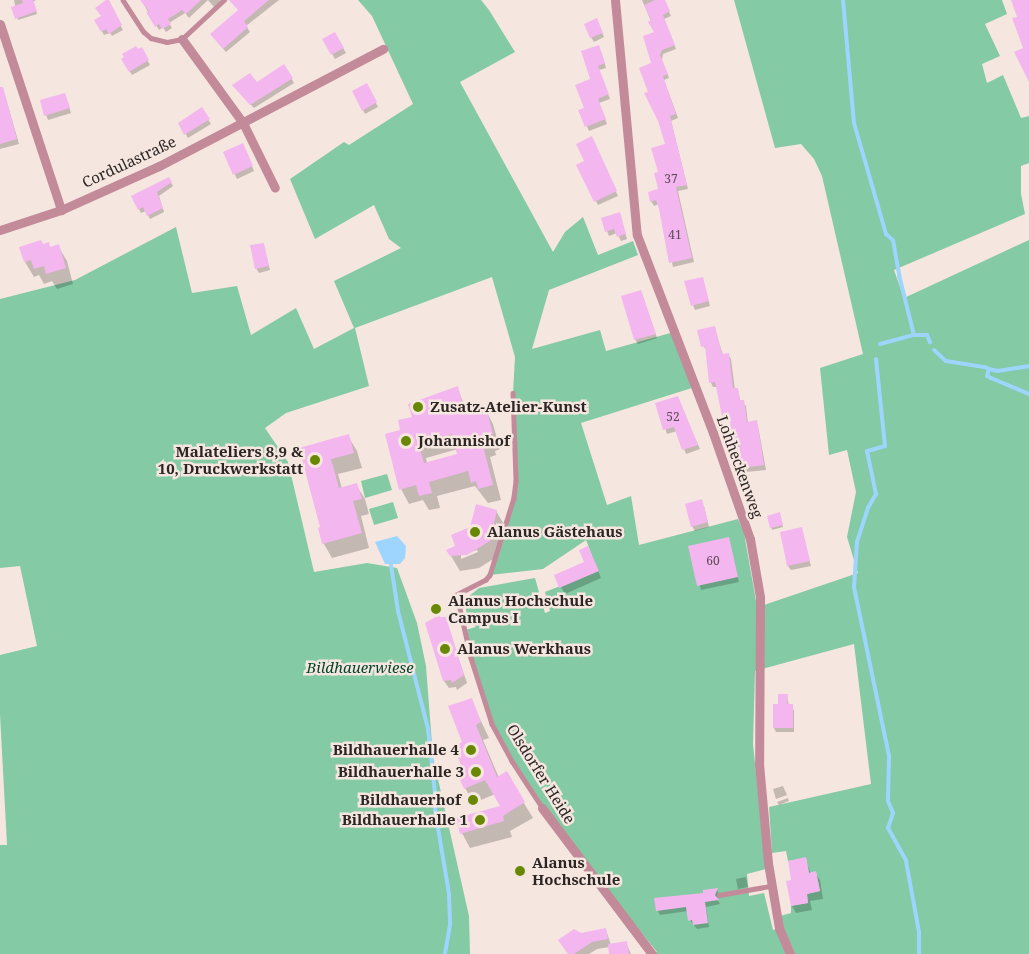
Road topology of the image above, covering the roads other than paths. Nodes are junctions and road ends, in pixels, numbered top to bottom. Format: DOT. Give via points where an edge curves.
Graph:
graph roads {
  1 [pos="123,0"];
  2 [pos="224,0"];
  3 [pos="615,0"];
  4 [pos="0,24"];
  5 [pos="184,36"];
  6 [pos="383,49"];
  7 [pos="243,123"];
  8 [pos="275,188"];
  9 [pos="61,210"];
  10 [pos="0,230"];
  11 [pos="513,393"];
  12 [pos="542,808"];
  13 [pos="770,886"];
  14 [pos="719,895"];
  15 [pos="652,954"];
  16 [pos="790,954"];
  1 -- 5 [label="lane" via="151,38 167,42"];
  2 -- 5 [label="lane"];
  3 -- 13 [label="street, Lohheckenweg" via="637,235 744,517 758,585 759,764"];
  4 -- 9 [label="street"];
  5 -- 7 [label="street"];
  6 -- 7 [label="street, Cordulastraße"];
  7 -- 8 [label="street"];
  7 -- 9 [label="street, Cordulastraße"];
  9 -- 10 [label="street, Cordulastraße"];
  11 -- 12 [label="lane, Olsdorfer Heide" via="514,498 490,575 457,595 492,724"];
  12 -- 15 [label="street, Olsdorfer Heide"];
  13 -- 14 [label="lane"];
  13 -- 16 [label="street, Lohheckenweg" via="779,928"];
}
